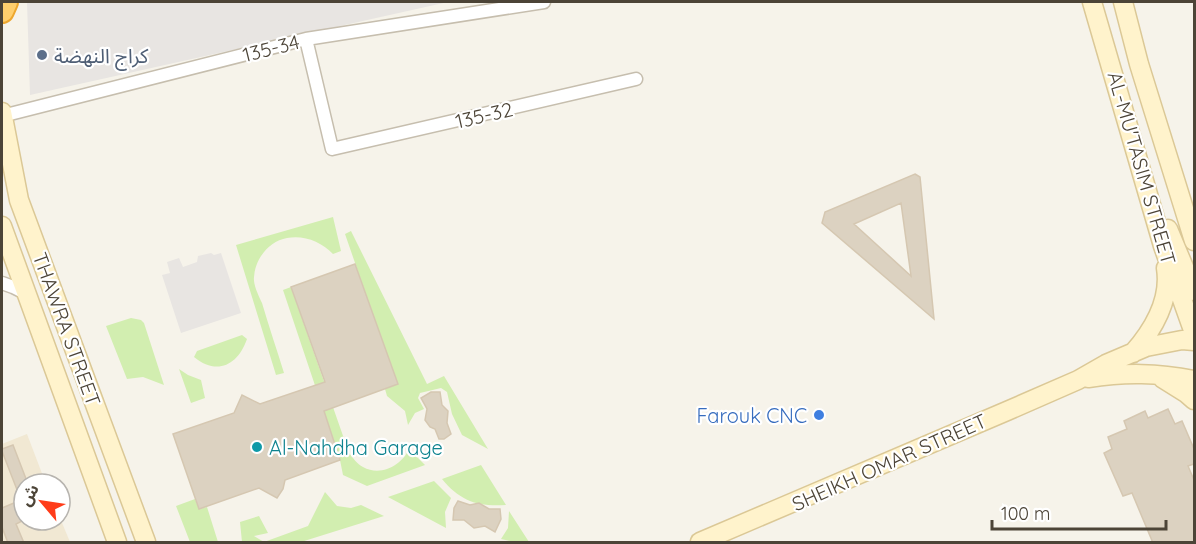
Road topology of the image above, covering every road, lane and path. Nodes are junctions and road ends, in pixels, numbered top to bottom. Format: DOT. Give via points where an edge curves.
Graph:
graph roads {
  1 [pos="6,2"];
  2 [pos="544,2"];
  3 [pos="1092,2"];
  4 [pos="1123,2"];
  5 [pos="2,10"];
  6 [pos="306,39"];
  7 [pos="636,79"];
  8 [pos="2,114"];
  9 [pos="1141,170"];
  10 [pos="2,226"];
  11 [pos="1193,236"];
  12 [pos="1163,246"];
  13 [pos="2,283"];
  14 [pos="1194,291"];
  15 [pos="27,294"];
  16 [pos="1194,333"];
  17 [pos="1194,341"];
  18 [pos="1134,353"];
  19 [pos="1194,369"];
  20 [pos="1154,373"];
  21 [pos="1078,380"];
  22 [pos="1194,380"];
  23 [pos="1194,400"];
  24 [pos="117,543"];
  25 [pos="146,543"];
  26 [pos="700,543"];
  1 -- 5 [label="highway"];
  2 -- 6 [label="street, 135-34"];
  3 -- 9 [label="main road, AL-MU'TASIM STREET"];
  4 -- 11 [label="main road, AL-MU'TASIM STREET"];
  6 -- 7 [label="street, 135-32" via="332,149"];
  6 -- 8 [label="street, 135-34"];
  8 -- 25 [label="main road, THAWRA STREET" via="19,200"];
  9 -- 12 [label="main road, AL-MU'TASIM STREET"];
  9 -- 14 [label="main road"];
  10 -- 15 [label="main road, THAWRA STREET"];
  12 -- 16 [label="main road, AL-MU'TASIM STREET"];
  12 -- 18 [label="main road" via="1166,293 1154,323"];
  13 -- 15 [label="street"];
  15 -- 24 [label="main road, THAWRA STREET"];
  17 -- 18 [label="main road, SHEIKH OMAR STREET" via="1146,347"];
  18 -- 21 [label="main road, SHEIKH OMAR STREET"];
  19 -- 20 [label="main road"];
  20 -- 21 [label="main road, SHEIKH OMAR STREET"];
  20 -- 22 [label="main road, SHEIKH OMAR STREET"];
  20 -- 23 [label="main road"];
  21 -- 26 [label="main road, SHEIKH OMAR STREET"];
}
